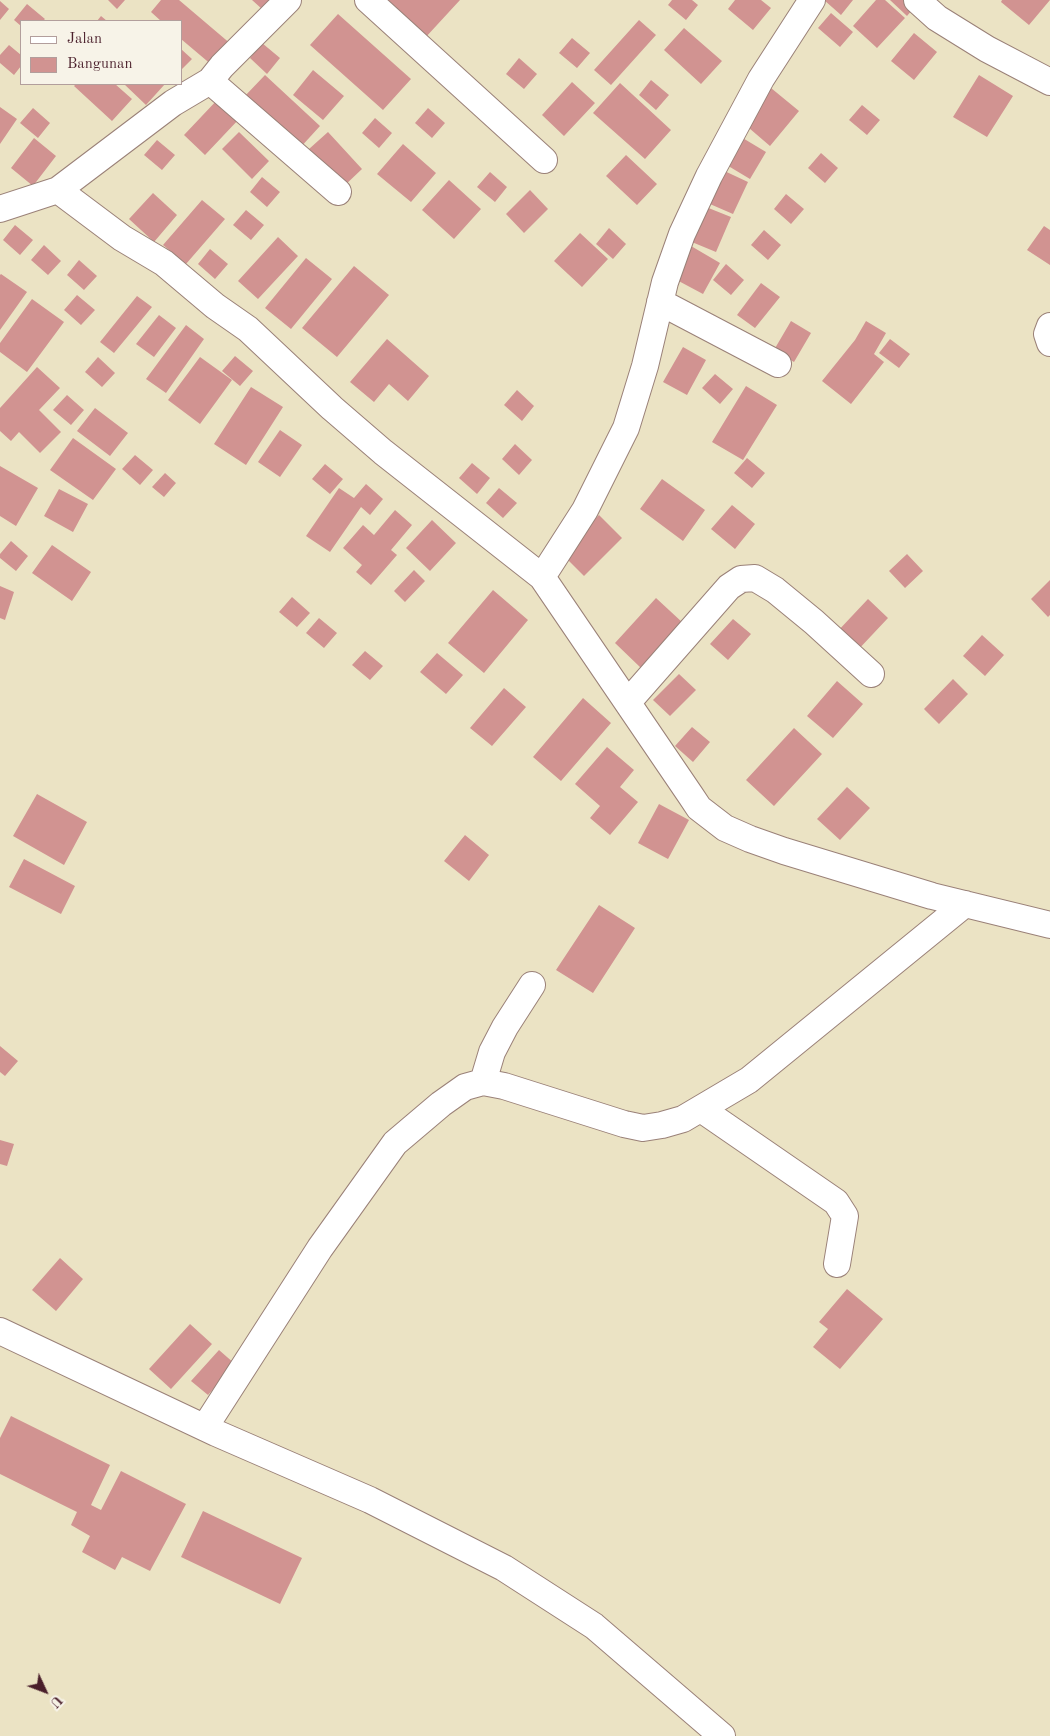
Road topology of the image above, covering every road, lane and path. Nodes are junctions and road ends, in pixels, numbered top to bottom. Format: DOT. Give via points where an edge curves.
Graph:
graph roads {
  1 [pos="288,0"];
  2 [pos="368,0"];
  3 [pos="812,0"];
  4 [pos="917,0"];
  5 [pos="210,81"];
  6 [pos="1050,82"];
  7 [pos="544,160"];
  8 [pos="58,190"];
  9 [pos="338,192"];
  10 [pos="0,209"];
  11 [pos="660,302"];
  12 [pos="1050,326"];
  13 [pos="1050,343"];
  14 [pos="778,364"];
  15 [pos="542,577"];
  16 [pos="870,674"];
  17 [pos="628,702"];
  18 [pos="965,904"];
  19 [pos="1050,925"];
  20 [pos="532,985"];
  21 [pos="483,1082"];
  22 [pos="701,1109"];
  23 [pos="837,1264"];
  24 [pos="0,1331"];
  25 [pos="205,1427"];
  26 [pos="722,1736"];
  1 -- 5 [label="street"];
  2 -- 7 [label="street"];
  3 -- 11 [label="street" via="761,79 709,176 682,234"];
  4 -- 6 [label="street" via="937,18 987,49"];
  5 -- 8 [label="street" via="173,103"];
  5 -- 9 [label="street"];
  8 -- 10 [label="street"];
  8 -- 15 [label="street" via="122,238 164,262 215,306 248,329 383,452"];
  11 -- 14 [label="street"];
  11 -- 15 [label="street" via="626,428 585,510"];
  12 -- 13 [label="street" via="1047,334"];
  15 -- 17 [label="street"];
  16 -- 17 [label="street" via="775,590 755,578 741,578"];
  17 -- 18 [label="street" via="699,808 725,828 784,851"];
  18 -- 19 [label="street"];
  18 -- 22 [label="street" via="750,1080"];
  20 -- 21 [label="street" via="505,1026 492,1052"];
  21 -- 22 [label="street" via="643,1128 683,1119"];
  21 -- 25 [label="street" via="465,1087 395,1143 320,1248"];
  22 -- 23 [label="street" via="836,1202 844,1216"];
  24 -- 25 [label="street"];
  25 -- 26 [label="street" via="370,1500 504,1568 594,1626"];
}
